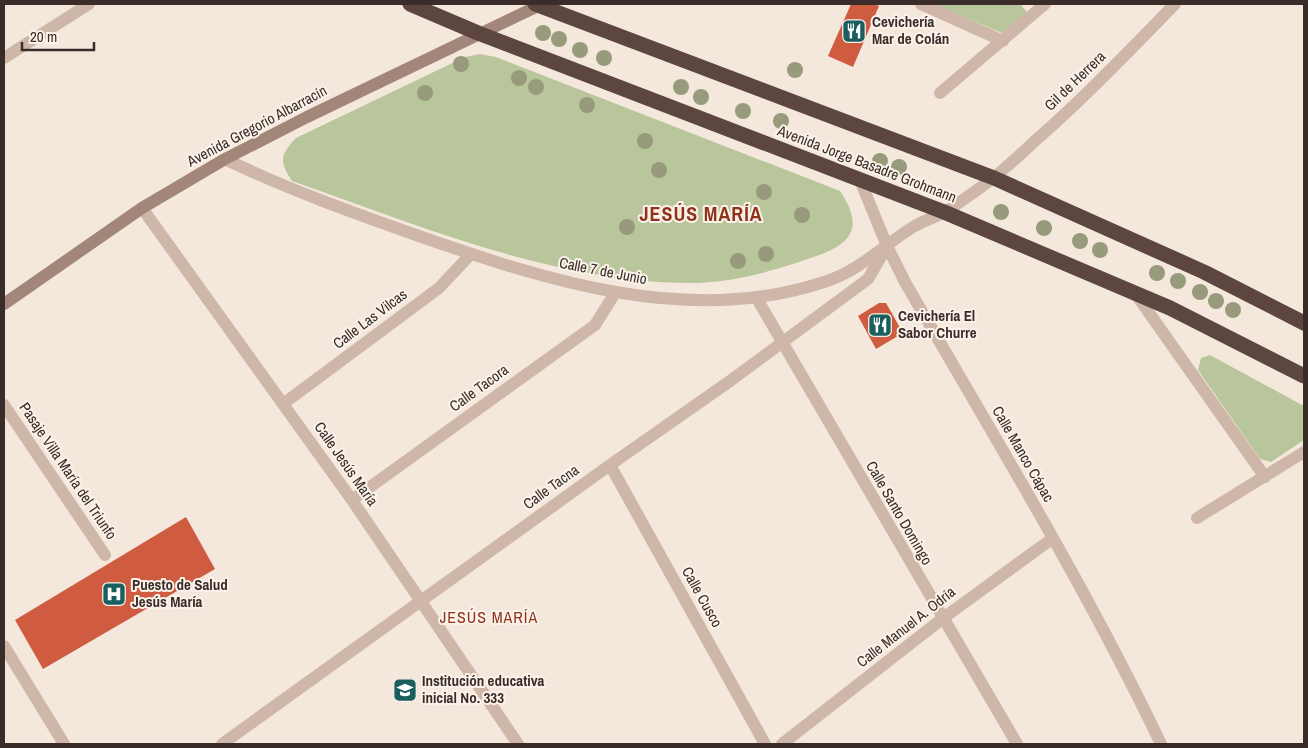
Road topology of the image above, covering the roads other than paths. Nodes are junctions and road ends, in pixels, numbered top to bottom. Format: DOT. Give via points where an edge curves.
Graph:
graph roads {
  1 [pos="90,4"];
  2 [pos="410,4"];
  3 [pos="539,4"];
  4 [pos="921,4"];
  5 [pos="1045,4"];
  6 [pos="1175,4"];
  7 [pos="478,33"];
  8 [pos="1003,41"];
  9 [pos="4,58"];
  10 [pos="940,93"];
  11 [pos="225,159"];
  12 [pos="994,178"];
  13 [pos="860,180"];
  14 [pos="142,208"];
  15 [pos="944,212"];
  16 [pos="887,246"];
  17 [pos="471,254"];
  18 [pos="615,293"];
  19 [pos="1135,293"];
  20 [pos="756,297"];
  21 [pos="4,304"];
  22 [pos="1304,323"];
  23 [pos="782,341"];
  24 [pos="1304,376"];
  25 [pos="283,404"];
  26 [pos="4,405"];
  27 [pos="1304,452"];
  28 [pos="610,465"];
  29 [pos="1264,477"];
  30 [pos="352,500"];
  31 [pos="1197,518"];
  32 [pos="1053,538"];
  33 [pos="105,555"];
  34 [pos="421,601"];
  35 [pos="942,619"];
  36 [pos="4,646"];
  37 [pos="64,744"];
  38 [pos="222,744"];
  39 [pos="518,744"];
  40 [pos="765,744"];
  41 [pos="782,744"];
  42 [pos="1017,744"];
  43 [pos="1161,744"];
  1 -- 9 [label="street"];
  2 -- 7 [label="highway, Avenida Jorge Basadre Grohmann"];
  3 -- 7 [label="street, Avenida Gregorio Albarracín"];
  3 -- 12 [label="highway"];
  4 -- 8 [label="street"];
  5 -- 8 [label="street"];
  6 -- 12 [label="street, Gil de Herrera" via="1070,110"];
  7 -- 11 [label="street, Avenida Gregorio Albarracín"];
  7 -- 13 [label="highway, Avenida Jorge Basadre Grohmann"];
  8 -- 10 [label="street"];
  11 -- 14 [label="street, Avenida Gregorio Albarracín"];
  11 -- 17 [label="street, Calle 7 de Junio" via="319,201"];
  12 -- 15 [label="street, Calle 7 de Junio"];
  12 -- 22 [label="highway" via="1204,272"];
  13 -- 15 [label="highway, Avenida Jorge Basadre Grohmann"];
  13 -- 16 [label="street, Calle Manco Cápac"];
  14 -- 21 [label="street, Avenida Gregorio Albarracín"];
  14 -- 25 [label="street, Calle Jesús María"];
  15 -- 16 [label="street, Calle 7 de Junio" via="913,227"];
  15 -- 19 [label="highway, Avenida Jorge Basadre Grohmann"];
  16 -- 20 [label="street, Calle 7 de Junio" via="856,268 829,281"];
  16 -- 23 [label="street, Calle Tacna" via="868,279"];
  16 -- 32 [label="street, Calle Manco Cápac"];
  17 -- 18 [label="street, Calle 7 de Junio"];
  17 -- 25 [label="street, Calle Las Vilcas" via="439,288"];
  18 -- 20 [label="street, Calle 7 de Junio" via="721,300"];
  18 -- 30 [label="street, Calle Tacora" via="595,325"];
  19 -- 24 [label="highway, Avenida Jorge Basadre Grohmann"];
  19 -- 29 [label="street"];
  20 -- 23 [label="street, Calle Santo Domingo"];
  23 -- 28 [label="street, Calle Tacna"];
  23 -- 35 [label="street, Calle Santo Domingo"];
  25 -- 30 [label="street, Calle Jesús María"];
  26 -- 33 [label="street, Pasaje Villa María del Triunfo"];
  27 -- 29 [label="street"];
  28 -- 34 [label="street, Calle Tacna"];
  28 -- 40 [label="street, Calle Cusco"];
  29 -- 31 [label="street"];
  30 -- 34 [label="street, Calle Jesús María"];
  32 -- 35 [label="street, Calle Manuel A. Odría"];
  32 -- 43 [label="street, Calle Manco Cápac"];
  34 -- 38 [label="street, Calle Tacna"];
  34 -- 39 [label="street, Calle Jesús María"];
  35 -- 41 [label="street, Calle Manuel A. Odría"];
  35 -- 42 [label="street, Calle Santo Domingo"];
  36 -- 37 [label="street"];
}
